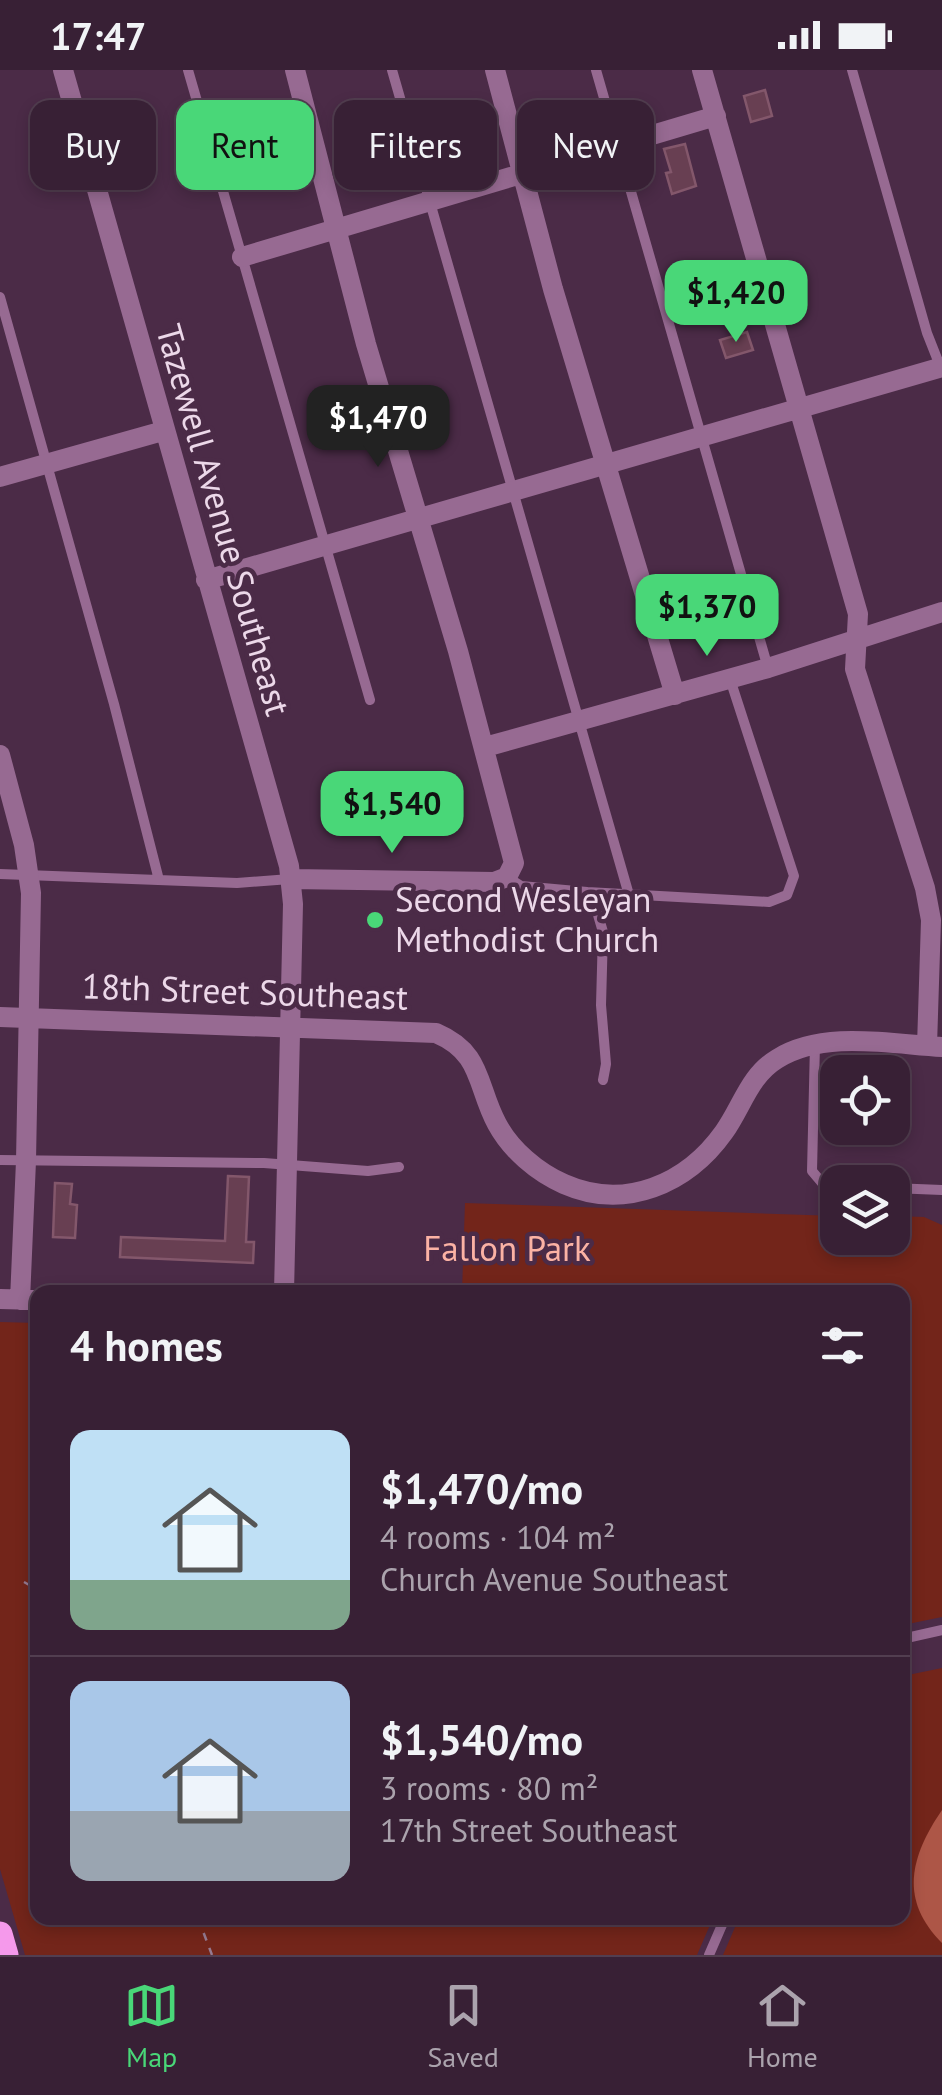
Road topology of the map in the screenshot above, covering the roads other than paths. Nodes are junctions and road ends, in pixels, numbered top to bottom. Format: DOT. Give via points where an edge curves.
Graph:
graph roads {
  1 [pos="63,70"];
  2 [pos="188,70"];
  3 [pos="296,70"];
  4 [pos="392,70"];
  5 [pos="495,70"];
  6 [pos="596,70"];
  7 [pos="702,70"];
  8 [pos="852,70"];
  9 [pos="605,100"];
  10 [pos="716,116"];
  11 [pos="654,135"];
  12 [pos="517,151"];
  13 [pos="517,175"];
  14 [pos="528,190"];
  15 [pos="631,190"];
  16 [pos="430,201"];
  17 [pos="338,226"];
  18 [pos="242,257"];
  19 [pos="0,298"];
  20 [pos="941,368"];
  21 [pos="798,406"];
  22 [pos="163,431"];
  23 [pos="703,438"];
  24 [pos="48,463"];
  25 [pos="606,465"];
  26 [pos="0,477"];
  27 [pos="512,491"];
  28 [pos="419,519"];
  29 [pos="325,547"];
  30 [pos="206,580"];
  31 [pos="942,612"];
  32 [pos="856,641"];
  33 [pos="768,668"];
  34 [pos="730,679"];
  35 [pos="675,694"];
  36 [pos="370,700"];
  37 [pos="578,720"];
  38 [pos="485,746"];
  39 [pos="0,755"];
  40 [pos="0,874"];
  41 [pos="30,876"];
  42 [pos="507,876"];
  43 [pos="290,879"];
  44 [pos="159,880"];
  45 [pos="586,892"];
  46 [pos="629,895"];
  47 [pos="936,907"];
  48 [pos="0,1017"];
  49 [pos="28,1018"];
  50 [pos="290,1026"];
  51 [pos="815,1044"];
  52 [pos="935,1046"];
  53 [pos="602,1080"];
  54 [pos="0,1160"];
  55 [pos="26,1161"];
  56 [pos="287,1166"];
  57 [pos="399,1167"];
  58 [pos="820,1180"];
  59 [pos="910,1189"];
  60 [pos="942,1190"];
  61 [pos="284,1285"];
  62 [pos="19,1300"];
  63 [pos="942,1630"];
  64 [pos="910,1637"];
  65 [pos="722,1925"];
  66 [pos="0,1934"];
  67 [pos="6,1955"];
  68 [pos="709,1955"];
  1 -- 22 [label="street, Tazewell Avenue Southeast"];
  2 -- 18 [label="lane"];
  3 -- 17 [label="street"];
  4 -- 16 [label="lane"];
  5 -- 12 [label="street"];
  6 -- 9 [label="lane"];
  7 -- 10 [label="street"];
  8 -- 20 [label="lane"];
  10 -- 11 [label="street"];
  10 -- 21 [label="street"];
  13 -- 16 [label="street"];
  14 -- 25 [label="street"];
  15 -- 23 [label="lane"];
  16 -- 17 [label="street"];
  16 -- 27 [label="lane"];
  17 -- 18 [label="street"];
  17 -- 28 [label="street"];
  18 -- 29 [label="lane"];
  19 -- 24 [label="lane"];
  20 -- 21 [label="street"];
  21 -- 23 [label="street"];
  21 -- 32 [label="street" via="858,614"];
  22 -- 24 [label="street"];
  22 -- 30 [label="street, Tazewell Avenue Southeast"];
  23 -- 25 [label="street"];
  23 -- 33 [label="lane"];
  24 -- 26 [label="street"];
  24 -- 44 [label="lane"];
  25 -- 27 [label="street"];
  25 -- 35 [label="street"];
  27 -- 28 [label="street"];
  27 -- 37 [label="lane"];
  28 -- 29 [label="street"];
  28 -- 38 [label="street"];
  29 -- 30 [label="street"];
  29 -- 36 [label="lane"];
  30 -- 43 [label="street, Tazewell Avenue Southeast"];
  31 -- 32 [label="street"];
  32 -- 33 [label="street"];
  32 -- 47 [label="street" via="855,669"];
  33 -- 34 [label="street"];
  34 -- 35 [label="street"];
  34 -- 46 [label="lane" via="792,886 769,902"];
  35 -- 37 [label="street"];
  37 -- 38 [label="street"];
  37 -- 46 [label="lane"];
  38 -- 42 [label="street" via="512,848"];
  39 -- 41 [label="street"];
  40 -- 41 [label="lane"];
  41 -- 44 [label="lane"];
  41 -- 49 [label="street"];
  42 -- 43 [label="street" via="494,882"];
  42 -- 45 [label="lane" via="521,886"];
  43 -- 44 [label="lane"];
  43 -- 50 [label="street, Tazewell Avenue Southeast"];
  45 -- 46 [label="lane"];
  45 -- 53 [label="lane" via="603,932"];
  47 -- 52 [label="street"];
  48 -- 49 [label="street, 18th Street Southeast"];
  49 -- 50 [label="street, 18th Street Southeast"];
  49 -- 55 [label="street"];
  50 -- 51 [label="street, 18th Street Southeast" via="423,1030 451,1039 470,1057 498,1125 528,1162 567,1186 607,1195 654,1189 692,1167 725,1131 766,1066"];
  50 -- 56 [label="street, Tazewell Avenue Southeast"];
  51 -- 52 [label="street, 18th Street Southeast"];
  51 -- 58 [label="lane" via="812,1171"];
  54 -- 55 [label="lane"];
  55 -- 56 [label="lane"];
  55 -- 62 [label="street"];
  56 -- 57 [label="lane"];
  56 -- 61 [label="street, Tazewell Avenue Southeast"];
  59 -- 60 [label="lane"];
  63 -- 64 [label="lane"];
  65 -- 68 [label="lane"];
  66 -- 67 [label="main road"];
}
